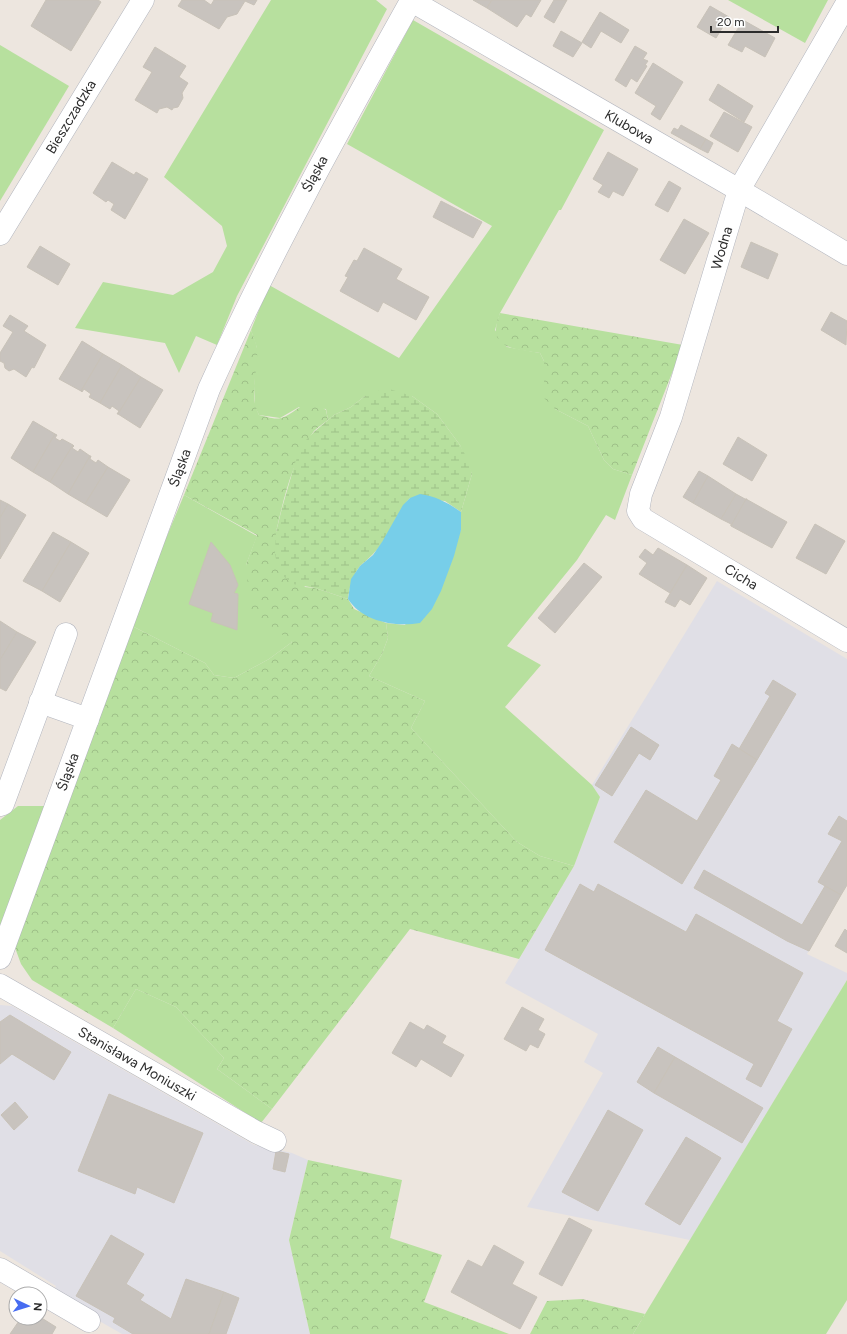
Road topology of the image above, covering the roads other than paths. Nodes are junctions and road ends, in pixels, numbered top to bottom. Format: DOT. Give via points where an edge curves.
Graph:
graph roads {
  1 [pos="143,0"];
  2 [pos="410,0"];
  3 [pos="847,3"];
  4 [pos="739,190"];
  5 [pos="0,234"];
  6 [pos="847,254"];
  7 [pos="638,511"];
  8 [pos="66,634"];
  9 [pos="847,641"];
  10 [pos="40,702"];
  11 [pos="88,719"];
  12 [pos="0,805"];
  13 [pos="0,958"];
  14 [pos="0,985"];
  15 [pos="275,1141"];
  16 [pos="0,1269"];
  17 [pos="89,1321"];
  1 -- 5 [label="street, Bieszczadzka"];
  2 -- 4 [label="street, Klubowa"];
  2 -- 11 [label="street, Śląska" via="310,183 212,382"];
  3 -- 4 [label="street, Wodna"];
  4 -- 6 [label="street, Klubowa"];
  4 -- 7 [label="street, Wodna" via="671,417 641,494"];
  7 -- 9 [label="street, Cicha" via="643,519"];
  8 -- 10 [label="street"];
  10 -- 11 [label="street"];
  10 -- 12 [label="street" via="3,804"];
  11 -- 13 [label="street, Śląska"];
  14 -- 15 [label="street, Stanisława Moniuszki"];
  16 -- 17 [label="street"];
}
